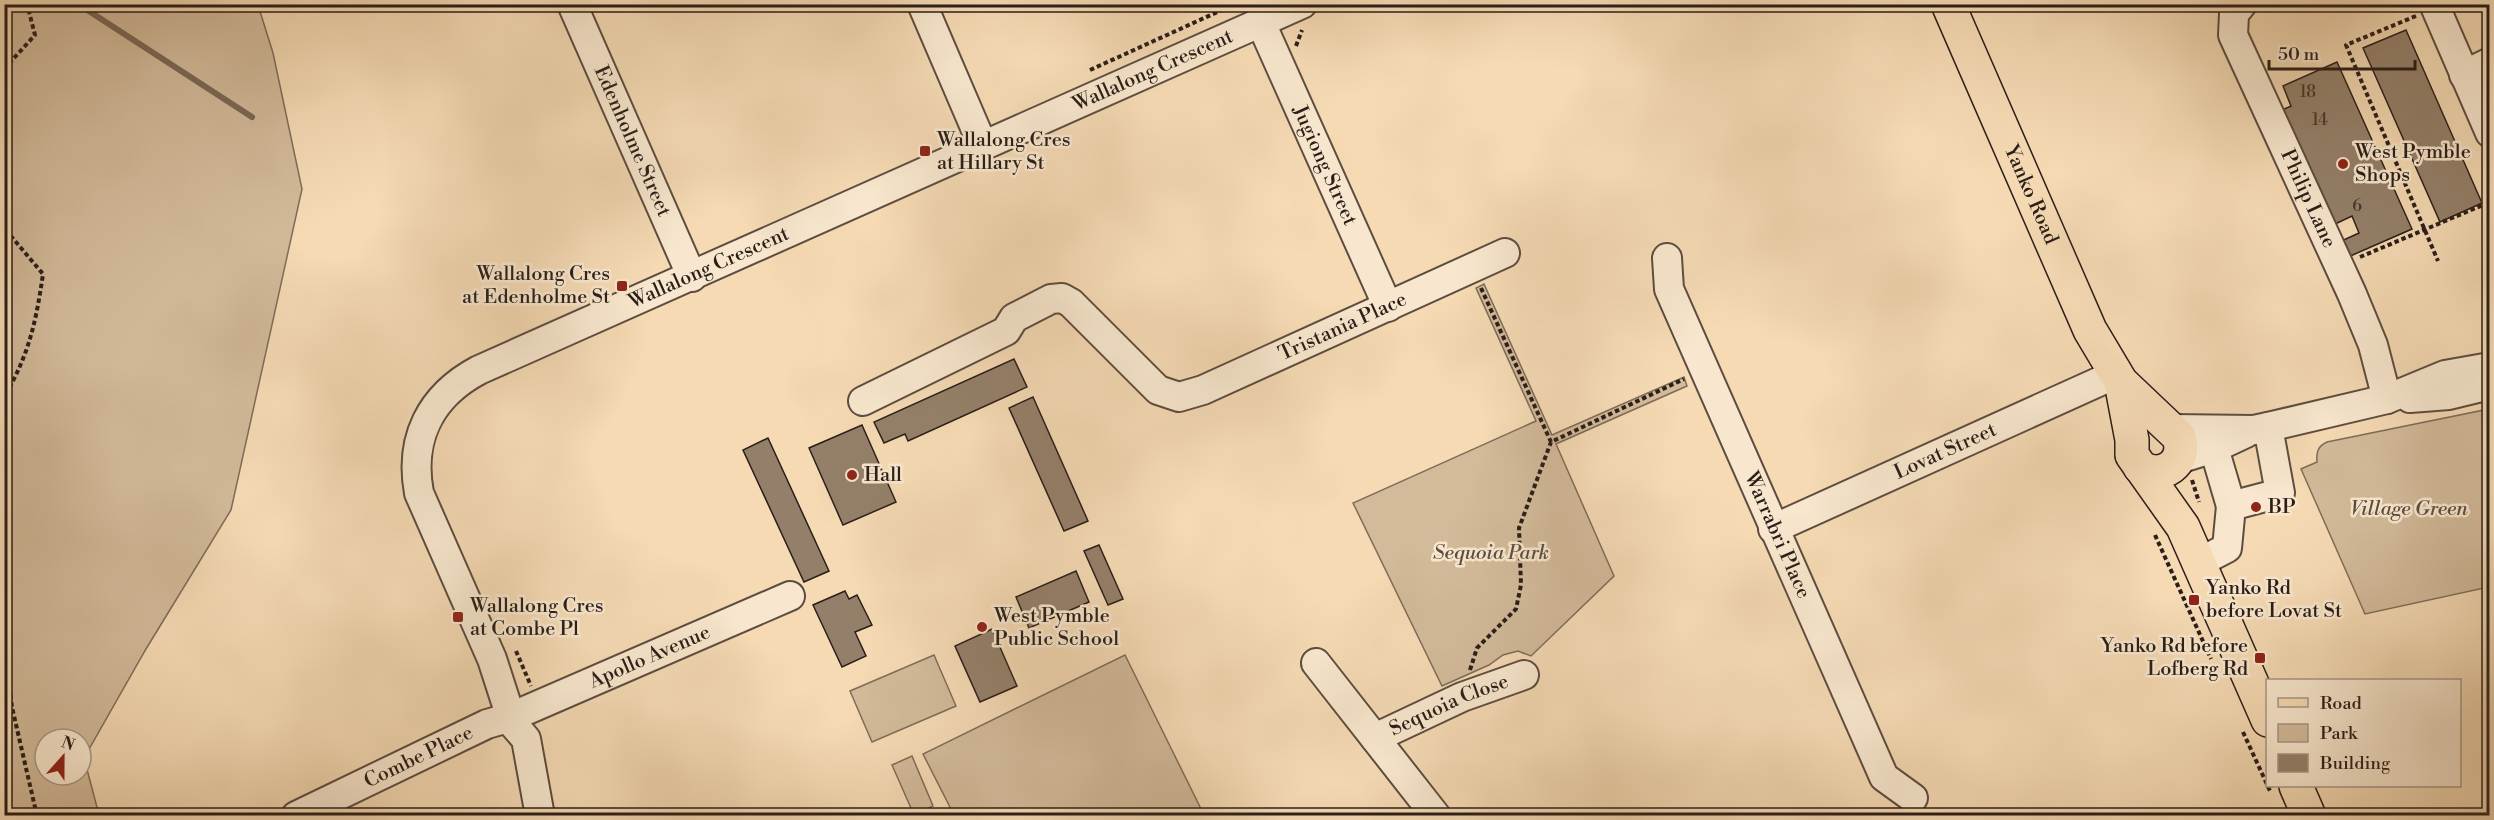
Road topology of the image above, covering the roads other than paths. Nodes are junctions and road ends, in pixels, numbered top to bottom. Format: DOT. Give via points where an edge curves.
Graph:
graph roads {
  1 [pos="572,4"];
  2 [pos="922,4"];
  3 [pos="1302,4"];
  4 [pos="1948,4"];
  5 [pos="2242,4"];
  6 [pos="2434,6"];
  7 [pos="1264,16"];
  8 [pos="2490,62"];
  9 [pos="2464,75"];
  10 [pos="2490,133"];
  11 [pos="983,146"];
  12 [pos="1505,253"];
  13 [pos="1667,258"];
  14 [pos="692,277"];
  15 [pos="1388,307"];
  16 [pos="2490,367"];
  17 [pos="2119,378"];
  18 [pos="2490,385"];
  19 [pos="2387,399"];
  20 [pos="863,401"];
  21 [pos="2261,428"];
  22 [pos="2173,444"];
  23 [pos="2214,448"];
  24 [pos="2136,454"];
  25 [pos="2231,506"];
  26 [pos="1773,529"];
  27 [pos="2168,529"];
  28 [pos="2198,563"];
  29 [pos="790,596"];
  30 [pos="1316,663"];
  31 [pos="1524,675"];
  32 [pos="512,720"];
  33 [pos="2253,721"];
  34 [pos="1375,738"];
  35 [pos="2284,790"];
  36 [pos="1913,798"];
  37 [pos="296,816"];
  38 [pos="524,816"];
  39 [pos="540,816"];
  40 [pos="1436,816"];
  41 [pos="2309,816"];
  1 -- 14 [label="street, Edenholme Street"];
  2 -- 11 [label="street"];
  3 -- 7 [label="street, Wallalong Crescent"];
  4 -- 17 [label="main road, Yanko Road" via="2090,330"];
  5 -- 19 [label="street, Philip Lane" via="2234,14 2233,35 2373,345"];
  6 -- 9 [label="street"];
  7 -- 11 [label="street, Wallalong Crescent"];
  7 -- 15 [label="street, Jugiong Street"];
  8 -- 9 [label="street"];
  9 -- 10 [label="street"];
  11 -- 14 [label="street, Wallalong Crescent"];
  12 -- 15 [label="street, Tristania Place"];
  13 -- 26 [label="street, Warrabri Place" via="1669,289"];
  14 -- 32 [label="street, Wallalong Crescent" via="464,378 432,410 421,434 416,454 419,493 492,659"];
  15 -- 20 [label="street, Tristania Place" via="1203,390 1179,397 1158,390 1071,303 1062,298 1051,299 1014,318 1006,332"];
  16 -- 19 [label="street" via="2445,375"];
  17 -- 22 [label="main road, Yanko Road"];
  17 -- 24 [label="main road, Yanko Road"];
  17 -- 26 [label="street, Lovat Street"];
  18 -- 19 [label="street" via="2449,396"];
  19 -- 21 [label="street"];
  21 -- 22 [label="street"];
  21 -- 23 [label="street"];
  21 -- 25 [label="street" via="2280,493"];
  22 -- 23 [label="street"];
  22 -- 24 [label="main road" via="2168,470 2158,473 2149,472"];
  22 -- 24 [label="main road" via="2157,423 2144,426"];
  22 -- 27 [label="main road, Yanko Road"];
  23 -- 25 [label="street"];
  24 -- 27 [label="main road, Yanko Road"];
  25 -- 28 [label="street" via="2227,548"];
  26 -- 36 [label="street, Warrabri Place" via="1884,777"];
  27 -- 28 [label="main road, Yanko Road"];
  28 -- 33 [label="main road, Yanko Road"];
  29 -- 32 [label="street, Apollo Avenue"];
  30 -- 34 [label="street"];
  31 -- 34 [label="street, Sequoia Close" via="1462,697"];
  32 -- 37 [label="street, Combe Place" via="487,724"];
  32 -- 38 [label="street, Wallalong Crescent" via="509,741"];
  32 -- 39 [label="street, Wallalong Crescent" via="526,739"];
  34 -- 40 [label="street"];
  35 -- 41 [label="main road"];
}
